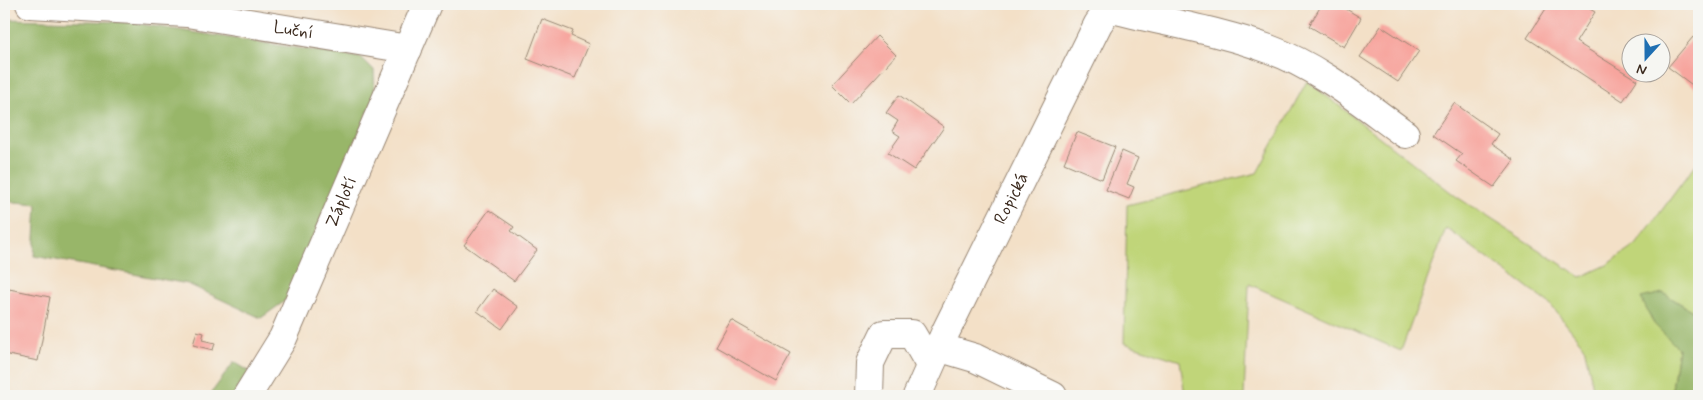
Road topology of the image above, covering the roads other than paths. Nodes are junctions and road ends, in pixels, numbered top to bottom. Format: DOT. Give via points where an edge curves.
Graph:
graph roads {
  1 [pos="30,4"];
  2 [pos="427,4"];
  3 [pos="1110,6"];
  4 [pos="408,49"];
  5 [pos="1405,134"];
  6 [pos="934,356"];
  7 [pos="247,396"];
  8 [pos="868,396"];
  9 [pos="916,396"];
  10 [pos="1053,396"];
  1 -- 4 [label="street, Luční" via="187,13"];
  2 -- 4 [label="street, Záplotí"];
  3 -- 5 [label="street" via="1270,49 1327,77"];
  3 -- 6 [label="street, Ropická" via="1098,24"];
  4 -- 7 [label="street, Záplotí" via="283,338"];
  6 -- 8 [label="street" via="912,334 884,334 870,363"];
  6 -- 9 [label="street, Ropická"];
  6 -- 10 [label="street" via="975,358"];
}
